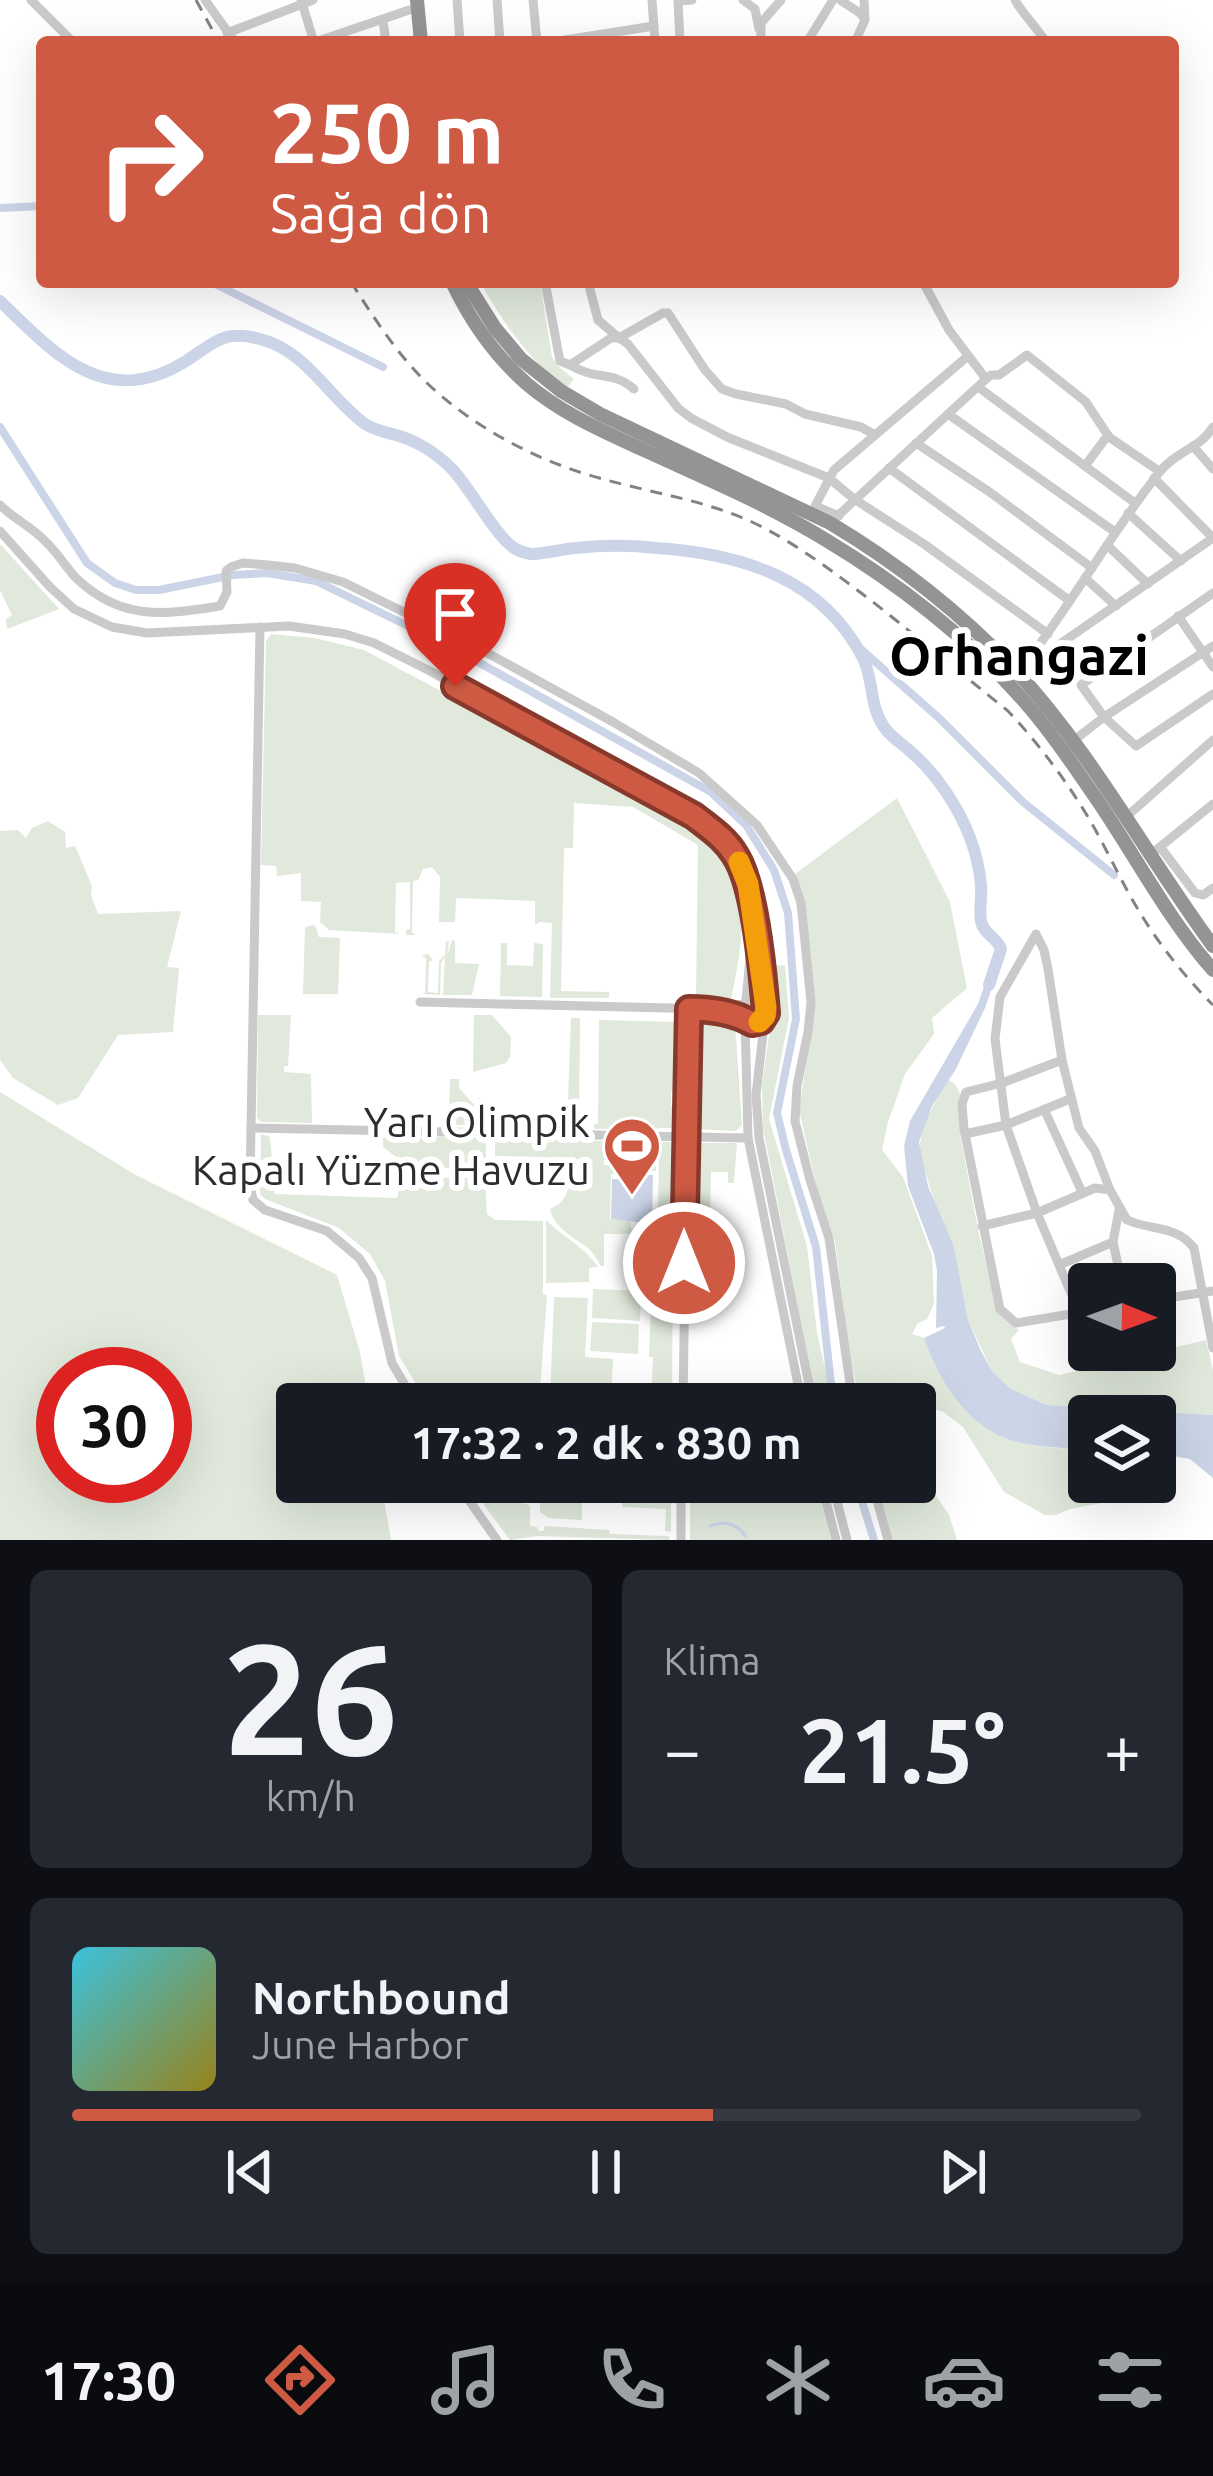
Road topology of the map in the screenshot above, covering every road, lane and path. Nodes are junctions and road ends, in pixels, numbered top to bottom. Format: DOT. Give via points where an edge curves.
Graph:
graph roads {
  1 [pos="31,0"];
  2 [pos="206,0"];
  3 [pos="457,0"];
  4 [pos="497,0"];
  5 [pos="533,0"];
  6 [pos="692,0"];
  7 [pos="743,0"];
  8 [pos="781,0"];
  9 [pos="836,0"];
  10 [pos="864,0"];
  11 [pos="1015,0"];
  12 [pos="306,1"];
  13 [pos="678,1"];
  14 [pos="652,2"];
  15 [pos="412,3"];
  16 [pos="380,20"];
  17 [pos="865,20"];
  18 [pos="654,26"];
  19 [pos="68,36"];
  20 [pos="230,36"];
  21 [pos="235,36"];
  22 [pos="313,36"];
  23 [pos="332,36"];
  24 [pos="385,36"];
  25 [pos="415,36"];
  26 [pos="460,36"];
  27 [pos="500,36"];
  28 [pos="536,36"];
  29 [pos="590,36"];
  30 [pos="655,36"];
  31 [pos="680,36"];
  32 [pos="760,36"];
  33 [pos="760,36"];
  34 [pos="811,36"];
  35 [pos="858,36"];
  36 [pos="1042,36"];
  37 [pos="468,288"];
  38 [pos="469,288"];
  39 [pos="546,288"];
  40 [pos="590,288"];
  41 [pos="926,288"];
  42 [pos="619,338"];
  43 [pos="968,356"];
  44 [pos="569,365"];
  45 [pos="982,383"];
  46 [pos="634,389"];
  47 [pos="948,414"];
  48 [pos="1213,427"];
  49 [pos="875,435"];
  50 [pos="1108,435"];
  51 [pos="916,443"];
  52 [pos="1192,446"];
  53 [pos="1085,466"];
  54 [pos="889,468"];
  55 [pos="1213,469"];
  56 [pos="1157,475"];
  57 [pos="829,478"];
  58 [pos="854,499"];
  59 [pos="0,505"];
  60 [pos="1132,508"];
  61 [pos="835,519"];
  62 [pos="0,531"];
  63 [pos="1115,532"];
  64 [pos="1107,545"];
  65 [pos="1180,561"];
  66 [pos="1089,573"];
  67 [pos="1148,584"];
  68 [pos="1213,592"];
  69 [pos="1070,601"];
  70 [pos="1116,606"];
  71 [pos="1178,616"];
  72 [pos="260,627"];
  73 [pos="1048,634"];
  74 [pos="1208,650"];
  75 [pos="1213,668"];
  76 [pos="1018,673"];
  77 [pos="1213,694"];
  78 [pos="1104,717"];
  79 [pos="1213,740"];
  80 [pos="1068,746"];
  81 [pos="1213,804"];
  82 [pos="1125,818"];
  83 [pos="1156,851"];
  84 [pos="1213,888"];
  85 [pos="754,919"];
  86 [pos="1213,946"];
  87 [pos="1213,970"];
  88 [pos="420,1003"];
  89 [pos="689,1009"];
  90 [pos="744,1010"];
  91 [pos="766,1011"];
  92 [pos="1062,1060"];
  93 [pos="1002,1083"];
  94 [pos="1070,1099"];
  95 [pos="1044,1109"];
  96 [pos="1006,1125"];
  97 [pos="251,1127"];
  98 [pos="965,1134"];
  99 [pos="685,1135"];
  100 [pos="748,1138"];
  101 [pos="1110,1190"];
  102 [pos="1082,1192"];
  103 [pos="1119,1209"];
  104 [pos="1037,1213"];
  105 [pos="982,1226"];
  106 [pos="1113,1241"];
  107 [pos="1118,1263"];
  108 [pos="1059,1265"];
  109 [pos="1068,1282"];
  110 [pos="1208,1292"];
  111 [pos="1176,1297"];
  112 [pos="1068,1314"];
  113 [pos="1213,1348"];
  114 [pos="404,1383"];
  115 [pos="683,1383"];
  116 [pos="798,1383"];
  117 [pos="809,1383"];
  118 [pos="850,1383"];
  119 [pos="471,1503"];
  120 [pos="681,1503"];
  121 [pos="826,1503"];
  122 [pos="837,1503"];
  123 [pos="878,1503"];
  124 [pos="497,1540"];
  125 [pos="681,1540"];
  126 [pos="836,1540"];
  127 [pos="847,1540"];
  128 [pos="888,1540"];
  1 -- 19 [label="street"];
  2 -- 20 [label="street"];
  3 -- 26 [label="street"];
  4 -- 27 [label="street"];
  5 -- 28 [label="street"];
  6 -- 13 [label="street"];
  7 -- 32 [label="street" via="755,8"];
  8 -- 33 [label="street"];
  9 -- 17 [label="street"];
  9 -- 34 [label="street"];
  10 -- 17 [label="street"];
  11 -- 36 [label="street"];
  12 -- 21 [label="street"];
  12 -- 22 [label="street"];
  13 -- 14 [label="street"];
  13 -- 31 [label="street"];
  14 -- 18 [label="street"];
  15 -- 16 [label="street"];
  15 -- 25 [label="highway"];
  16 -- 23 [label="street"];
  16 -- 24 [label="street"];
  17 -- 35 [label="street"];
  18 -- 29 [label="street"];
  18 -- 30 [label="street"];
  37 -- 80 [label="highway" via="484,337 530,387 595,428 786,517 884,578"];
  38 -- 61 [label="highway" via="521,359 561,391"];
  39 -- 44 [label="street" via="560,362"];
  40 -- 42 [label="street" via="598,320"];
  41 -- 43 [label="street"];
  42 -- 44 [label="street"];
  42 -- 49 [label="street" via="668,314 722,389"];
  42 -- 57 [label="street" via="691,418"];
  43 -- 45 [label="street"];
  43 -- 49 [label="street"];
  44 -- 46 [label="street"];
  45 -- 47 [label="street"];
  45 -- 50 [label="street" via="1027,355 1086,402"];
  45 -- 53 [label="street"];
  47 -- 51 [label="street"];
  47 -- 63 [label="street"];
  48 -- 52 [label="street"];
  49 -- 57 [label="street"];
  50 -- 53 [label="street"];
  50 -- 56 [label="street"];
  51 -- 54 [label="street"];
  51 -- 66 [label="street"];
  52 -- 55 [label="street"];
  52 -- 56 [label="street"];
  53 -- 60 [label="street"];
  54 -- 58 [label="street"];
  54 -- 69 [label="street"];
  56 -- 60 [label="street"];
  56 -- 65 [label="street" via="1213,538"];
  57 -- 58 [label="street"];
  57 -- 61 [label="street" via="815,506"];
  58 -- 61 [label="street"];
  58 -- 73 [label="street"];
  59 -- 118 [label="street" via="76,577 112,604 142,613 220,606 231,566 243,563 343,582 613,722 700,773 758,825 801,903 811,1002 795,1121 830,1238"];
  60 -- 63 [label="street"];
  60 -- 65 [label="street"];
  61 -- 76 [label="highway"];
  62 -- 72 [label="street" via="74,609 112,627"];
  63 -- 64 [label="street"];
  64 -- 66 [label="street"];
  64 -- 67 [label="street"];
  65 -- 67 [label="street"];
  66 -- 69 [label="street"];
  66 -- 70 [label="street"];
  67 -- 70 [label="street"];
  68 -- 71 [label="street"];
  69 -- 73 [label="street"];
  70 -- 76 [label="street"];
  71 -- 74 [label="street"];
  71 -- 78 [label="street" via="1081,685"];
  72 -- 85 [label="street" via="318,629 374,644 694,816 737,856"];
  72 -- 97 [label="street"];
  73 -- 76 [label="street"];
  74 -- 75 [label="street"];
  74 -- 78 [label="street"];
  76 -- 80 [label="highway"];
  77 -- 78 [label="street" via="1136,746"];
  78 -- 80 [label="street"];
  79 -- 82 [label="street"];
  80 -- 82 [label="highway"];
  80 -- 87 [label="highway"];
  81 -- 83 [label="street"];
  82 -- 83 [label="highway"];
  83 -- 84 [label="street" via="1195,893"];
  83 -- 86 [label="highway" via="1171,889"];
  85 -- 90 [label="street"];
  85 -- 91 [label="street"];
  88 -- 89 [label="street"];
  89 -- 90 [label="street"];
  89 -- 99 [label="street"];
  90 -- 91 [label="street" via="755,1023"];
  90 -- 91 [label="street" via="757,998"];
  90 -- 100 [label="street"];
  91 -- 117 [label="street" via="759,1138"];
  92 -- 93 [label="street"];
  92 -- 93 [label="street" via="1036,934 1000,998"];
  92 -- 94 [label="street"];
  93 -- 96 [label="street"];
  93 -- 98 [label="street" via="966,1092"];
  94 -- 95 [label="street"];
  94 -- 101 [label="street"];
  95 -- 96 [label="street"];
  95 -- 102 [label="street"];
  96 -- 98 [label="street"];
  96 -- 104 [label="street"];
  97 -- 99 [label="street"];
  97 -- 114 [label="street" via="253,1200 326,1231 359,1258"];
  98 -- 105 [label="street"];
  99 -- 100 [label="street"];
  99 -- 115 [label="street"];
  100 -- 116 [label="street"];
  101 -- 102 [label="street"];
  101 -- 103 [label="street"];
  102 -- 104 [label="street"];
  103 -- 106 [label="street"];
  103 -- 110 [label="street" via="1133,1224 1188,1240"];
  104 -- 105 [label="street"];
  104 -- 108 [label="street"];
  105 -- 112 [label="street" via="1009,1319"];
  106 -- 107 [label="street"];
  106 -- 108 [label="street"];
  108 -- 109 [label="street"];
  110 -- 111 [label="street"];
  110 -- 113 [label="street"];
  119 -- 124 [label="street"];
  120 -- 125 [label="street"];
  121 -- 126 [label="street"];
  122 -- 127 [label="street"];
  123 -- 128 [label="street"];
}
